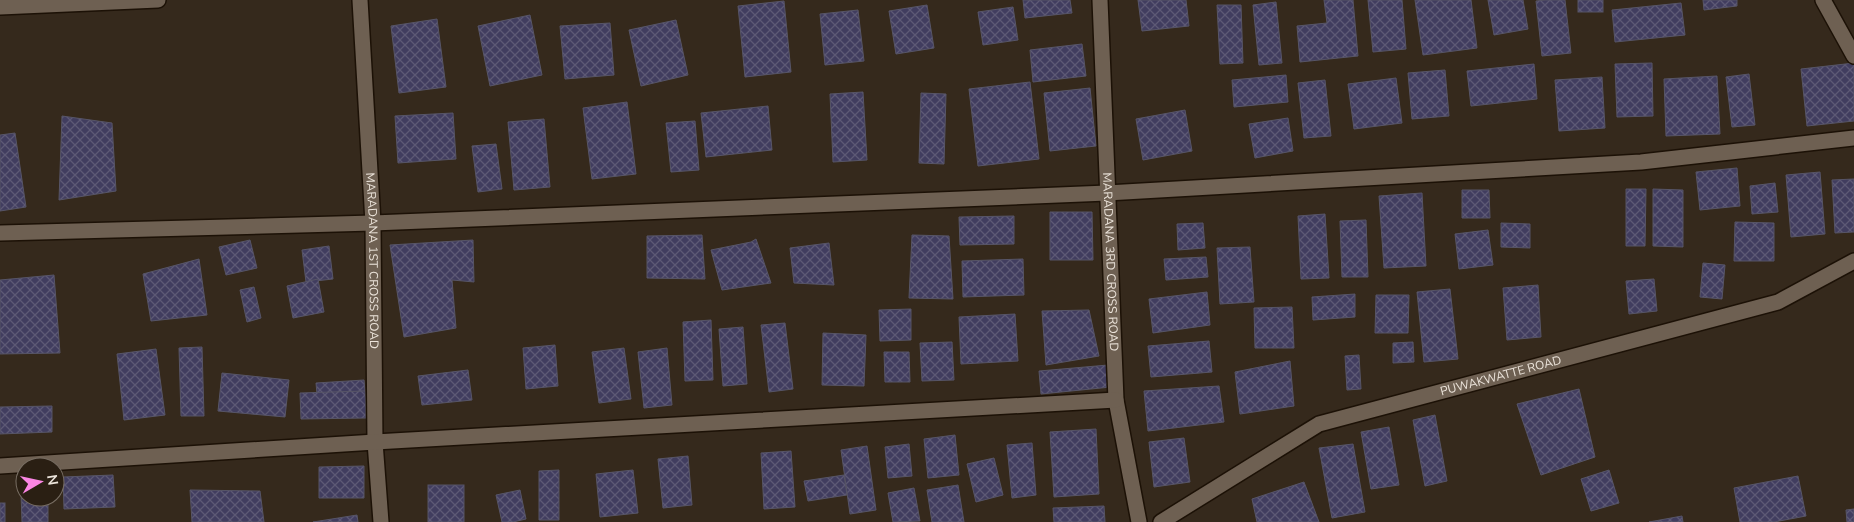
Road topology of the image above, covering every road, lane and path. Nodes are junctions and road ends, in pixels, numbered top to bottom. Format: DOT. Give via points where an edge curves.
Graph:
graph roads {
  1 [pos="158,0"];
  2 [pos="360,0"];
  3 [pos="1100,0"];
  4 [pos="1823,0"];
  5 [pos="0,7"];
  6 [pos="1854,56"];
  7 [pos="1854,138"];
  8 [pos="1107,193"];
  9 [pos="373,224"];
  10 [pos="0,233"];
  11 [pos="1854,262"];
  12 [pos="1116,400"];
  13 [pos="375,442"];
  14 [pos="0,466"];
  15 [pos="381,522"];
  16 [pos="1139,522"];
  17 [pos="1161,522"];
  1 -- 5 [label="street"];
  2 -- 9 [label="street, MARADANA 1ST CROSS ROAD"];
  3 -- 8 [label="street, MARADANA 3RD CROSS ROAD"];
  4 -- 6 [label="street"];
  7 -- 8 [label="street" via="1642,162"];
  8 -- 9 [label="street"];
  8 -- 12 [label="street, MARADANA 3RD CROSS ROAD"];
  9 -- 10 [label="street"];
  9 -- 13 [label="street, MARADANA 1ST CROSS ROAD"];
  11 -- 17 [label="street, PUWAKWATTE ROAD" via="1778,302 1318,424"];
  12 -- 13 [label="street"];
  12 -- 16 [label="street, MARADANA 3RD CROSS ROAD"];
  13 -- 14 [label="street"];
  13 -- 15 [label="street, MARADANA 1ST CROSS ROAD"];
}
